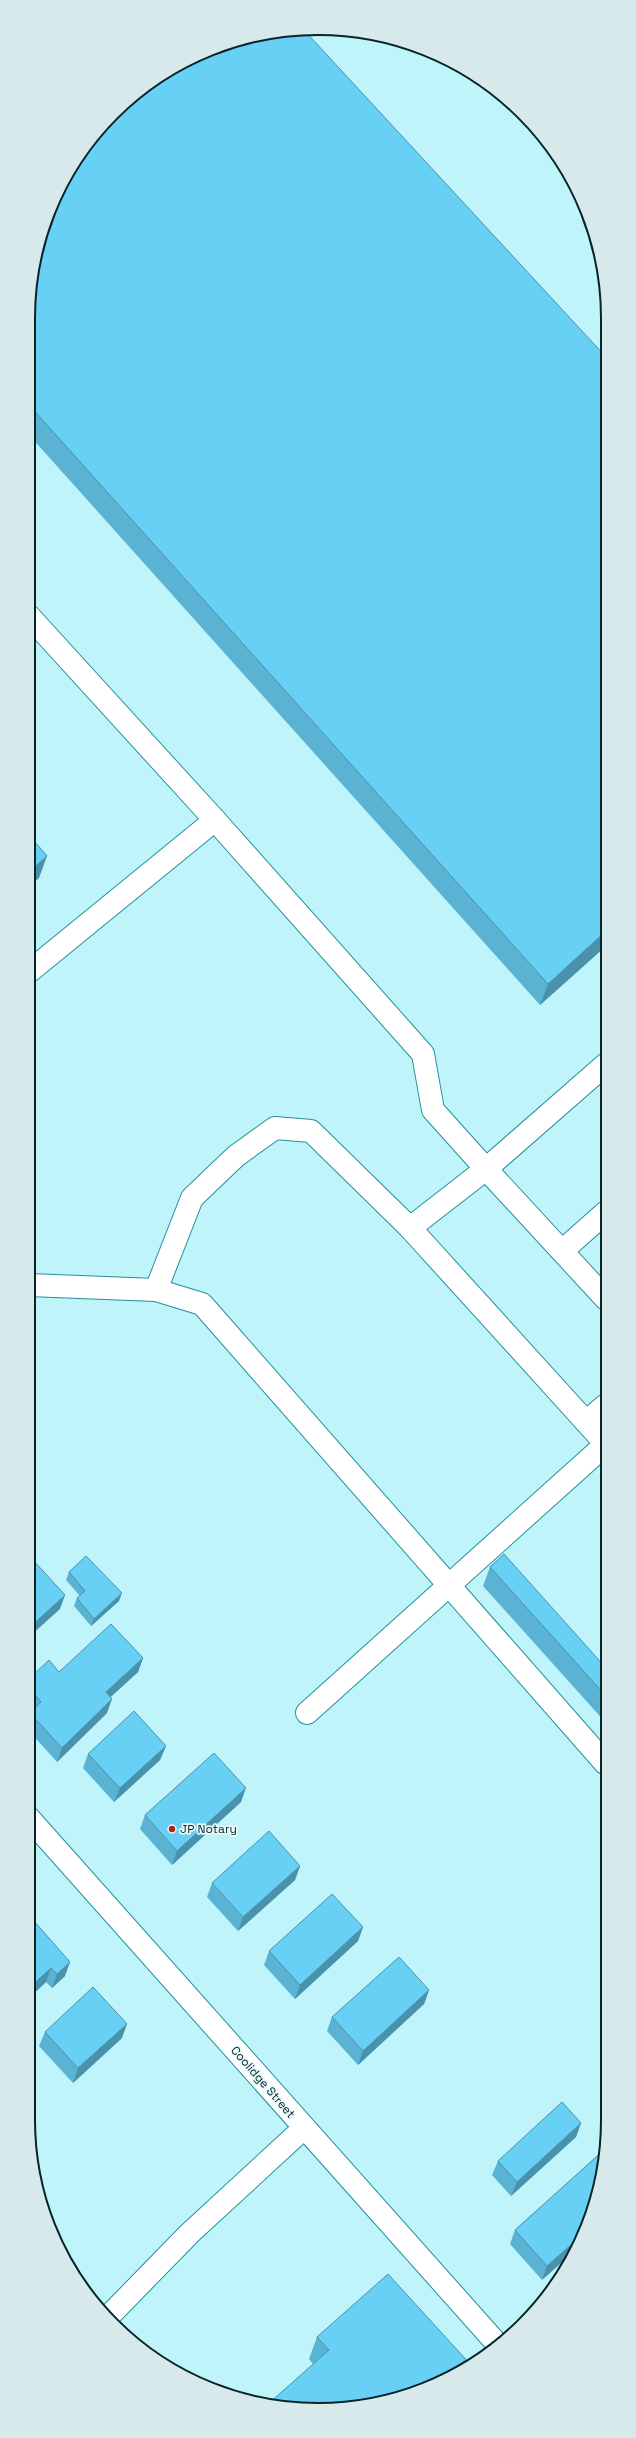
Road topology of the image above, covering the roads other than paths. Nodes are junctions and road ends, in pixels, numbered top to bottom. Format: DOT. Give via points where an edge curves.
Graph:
graph roads {
  1 [pos="35,622"];
  2 [pos="215,820"];
  3 [pos="35,967"];
  4 [pos="601,1068"];
  5 [pos="486,1169"];
  6 [pos="601,1216"];
  7 [pos="410,1228"];
  8 [pos="562,1251"];
  9 [pos="35,1285"];
  10 [pos="156,1290"];
  11 [pos="601,1294"];
  12 [pos="601,1409"];
  13 [pos="586,1422"];
  14 [pos="601,1438"];
  15 [pos="601,1448"];
  16 [pos="449,1585"];
  17 [pos="307,1713"];
  18 [pos="601,1757"];
  19 [pos="35,1825"];
  20 [pos="304,2128"];
  21 [pos="111,2313"];
  22 [pos="494,2342"];
  1 -- 2 [label="street"];
  2 -- 3 [label="street"];
  2 -- 5 [label="street" via="423,1054 433,1110"];
  4 -- 5 [label="street"];
  5 -- 7 [label="street"];
  5 -- 8 [label="street"];
  6 -- 8 [label="street"];
  7 -- 10 [label="street" via="311,1131 275,1128 236,1156 192,1198"];
  7 -- 13 [label="street"];
  8 -- 11 [label="street"];
  9 -- 10 [label="street"];
  10 -- 16 [label="street" via="202,1304"];
  12 -- 13 [label="street"];
  13 -- 14 [label="street"];
  15 -- 16 [label="street"];
  16 -- 17 [label="street"];
  16 -- 18 [label="street"];
  19 -- 20 [label="street, Coolidge Street"];
  20 -- 21 [label="street" via="190,2233"];
  20 -- 22 [label="street, Coolidge Street"];
}
